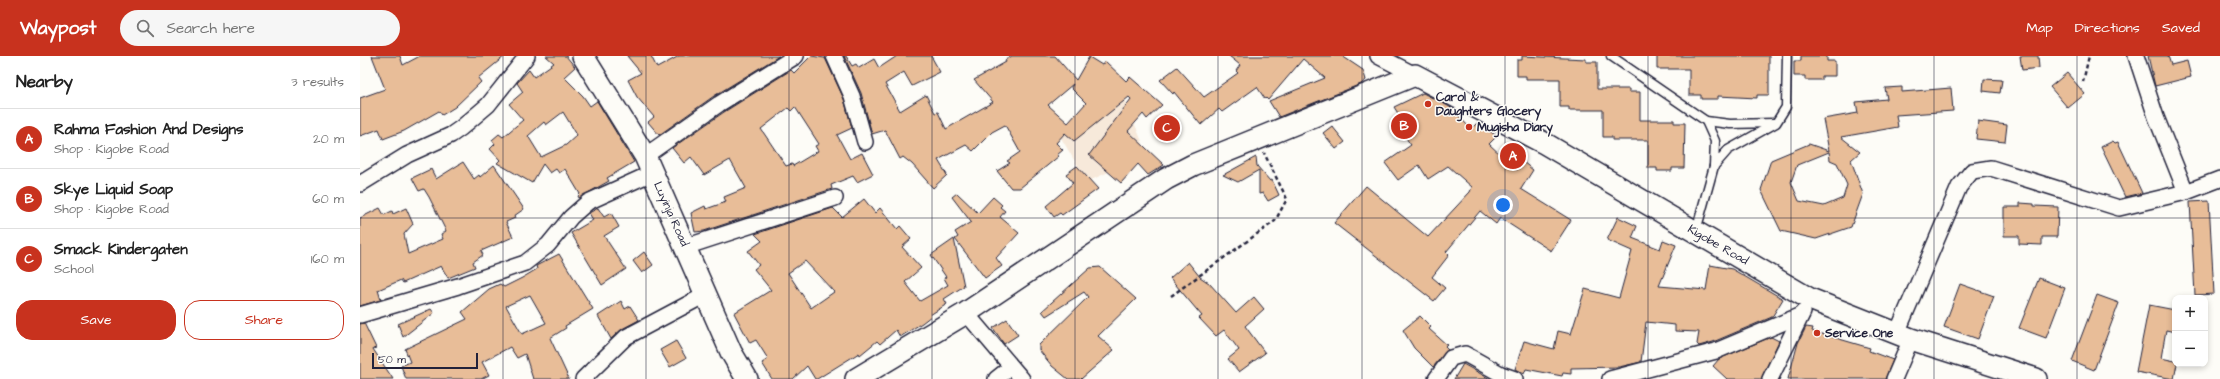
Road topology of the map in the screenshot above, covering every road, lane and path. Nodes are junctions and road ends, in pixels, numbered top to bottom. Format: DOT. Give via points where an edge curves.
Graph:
graph roads {
  1 [pos="527,56"];
  2 [pos="583,56"];
  3 [pos="796,56"];
  4 [pos="834,56"];
  5 [pos="1611,56"];
  6 [pos="1787,56"];
  7 [pos="2089,56"];
  8 [pos="2136,56"];
  9 [pos="1383,57"];
  10 [pos="1415,75"];
  11 [pos="2083,82"];
  12 [pos="1706,121"];
  13 [pos="1776,123"];
  14 [pos="1256,139"];
  15 [pos="865,142"];
  16 [pos="649,164"];
  17 [pos="1714,166"];
  18 [pos="2220,179"];
  19 [pos="360,184"];
  20 [pos="2186,192"];
  21 [pos="835,198"];
  22 [pos="1696,232"];
  23 [pos="685,247"];
  24 [pos="705,294"];
  25 [pos="1171,296"];
  26 [pos="1806,307"];
  27 [pos="966,313"];
  28 [pos="360,315"];
  29 [pos="1904,336"];
  30 [pos="1010,367"];
  31 [pos="583,379"];
  32 [pos="747,379"];
  33 [pos="856,379"];
  34 [pos="996,379"];
  35 [pos="1022,379"];
  36 [pos="1436,379"];
  37 [pos="1515,379"];
  38 [pos="1610,379"];
  39 [pos="1770,379"];
  40 [pos="1894,379"];
  41 [pos="2036,379"];
  1 -- 19 [label="street" via="488,105 461,128 407,155"];
  2 -- 16 [label="street, Luyinja Road"];
  3 -- 16 [label="street" via="720,104"];
  4 -- 15 [label="street" via="852,96"];
  5 -- 12 [label="lane"];
  6 -- 13 [label="lane" via="1786,107"];
  7 -- 11 [label="path"];
  8 -- 20 [label="street" via="2156,117"];
  9 -- 10 [label="street"];
  10 -- 14 [label="street"];
  10 -- 22 [label="street, Kigobe Road" via="1544,143"];
  12 -- 13 [label="lane" via="1730,124"];
  12 -- 17 [label="lane" via="1715,141"];
  13 -- 17 [label="lane" via="1728,150"];
  14 -- 25 [label="path" via="1287,199 1275,221"];
  14 -- 27 [label="street" via="1166,179"];
  16 -- 23 [label="street, Luyinja Road"];
  16 -- 28 [label="street" via="588,202 571,217 548,245 525,263"];
  17 -- 22 [label="lane"];
  18 -- 20 [label="street"];
  20 -- 29 [label="street" via="2118,208 1992,168 1972,171 1959,187"];
  21 -- 23 [label="street"];
  22 -- 26 [label="street, Kigobe Road"];
  23 -- 24 [label="street, Luyinja Road"];
  24 -- 31 [label="street" via="626,337"];
  24 -- 32 [label="street, Luyinja Road" via="731,352"];
  26 -- 29 [label="street, Kigobe Road"];
  26 -- 38 [label="street" via="1716,351"];
  26 -- 39 [label="street"];
  27 -- 30 [label="street"];
  27 -- 33 [label="street"];
  29 -- 40 [label="street"];
  29 -- 41 [label="street, Kigobe Road"];
  30 -- 34 [label="street"];
  30 -- 35 [label="street"];
  36 -- 37 [label="street" via="1451,358 1465,354"];
}
